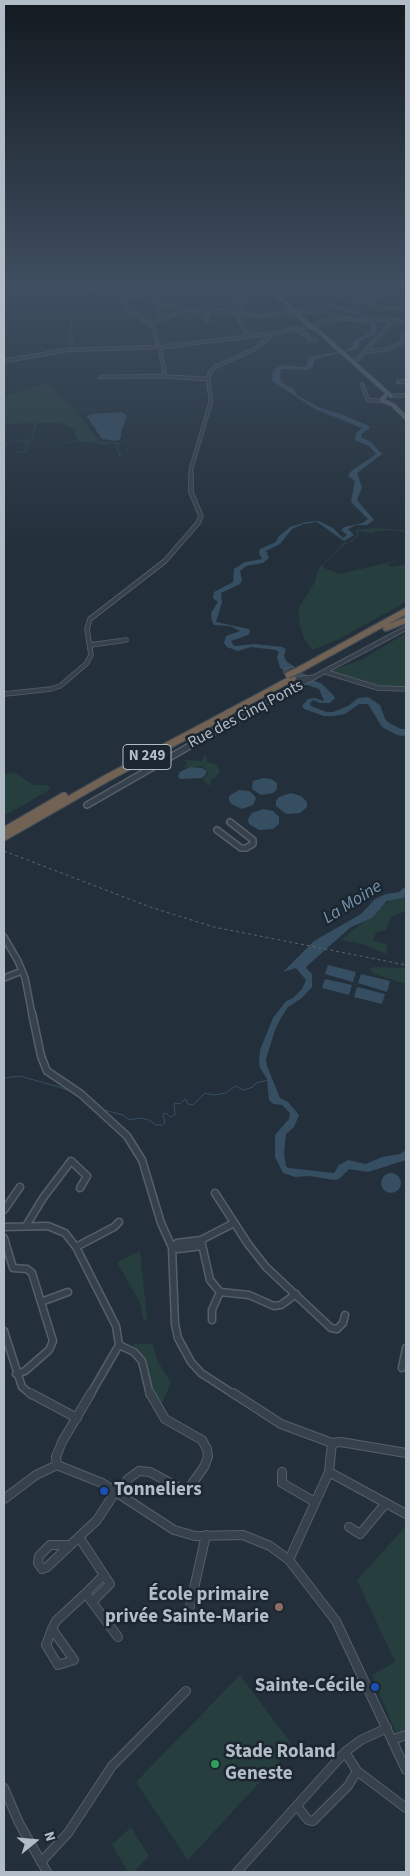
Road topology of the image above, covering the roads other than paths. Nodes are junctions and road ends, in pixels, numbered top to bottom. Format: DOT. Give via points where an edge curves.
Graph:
graph roads {
  1 [pos="100,377"];
  2 [pos="129,377"];
  3 [pos="173,377"];
  4 [pos="373,378"];
  5 [pos="208,379"];
  6 [pos="362,384"];
  7 [pos="405,396"];
  8 [pos="394,398"];
  9 [pos="383,400"];
  10 [pos="406,418"];
  11 [pos="406,610"];
  12 [pos="406,618"];
  13 [pos="406,628"];
  14 [pos="126,640"];
  15 [pos="90,644"];
  16 [pos="299,672"];
  17 [pos="326,672"];
  18 [pos="291,676"];
  19 [pos="317,677"];
  20 [pos="296,687"];
  21 [pos="406,689"];
  22 [pos="4,694"];
  23 [pos="87,805"];
  24 [pos="230,822"];
  25 [pos="217,830"];
  26 [pos="4,831"];
  27 [pos="4,837"];
  28 [pos="4,937"];
  29 [pos="22,971"];
  30 [pos="4,978"];
  31 [pos="20,1188"];
  32 [pos="80,1188"];
  33 [pos="215,1193"];
  34 [pos="4,1210"];
  35 [pos="118,1222"];
  36 [pos="234,1223"];
  37 [pos="26,1226"];
  38 [pos="5,1227"];
  39 [pos="4,1236"];
  40 [pos="202,1243"];
  41 [pos="76,1247"];
  42 [pos="172,1247"];
  43 [pos="68,1292"];
  44 [pos="220,1292"];
  45 [pos="296,1294"];
  46 [pos="41,1302"];
  47 [pos="345,1315"];
  48 [pos="212,1320"];
  49 [pos="4,1331"];
  50 [pos="119,1344"];
  51 [pos="406,1348"];
  52 [pos="402,1368"];
  53 [pos="16,1374"];
  54 [pos="77,1418"];
  55 [pos="332,1443"];
  56 [pos="406,1453"];
  57 [pos="57,1464"];
  58 [pos="282,1472"];
  59 [pos="328,1472"];
  60 [pos="118,1492"];
  61 [pos="4,1499"];
  62 [pos="315,1502"];
  63 [pos="386,1504"];
  64 [pos="406,1514"];
  65 [pos="348,1527"];
  66 [pos="206,1535"];
  67 [pos="79,1538"];
  68 [pos="70,1545"];
  69 [pos="289,1560"];
  70 [pos="104,1575"];
  71 [pos="86,1593"];
  72 [pos="92,1602"];
  73 [pos="188,1615"];
  74 [pos="52,1629"];
  75 [pos="118,1637"];
  76 [pos="186,1691"];
  77 [pos="387,1728"];
  78 [pos="406,1735"];
  79 [pos="392,1740"];
  80 [pos="345,1752"];
  81 [pos="357,1770"];
  82 [pos="406,1770"];
  83 [pos="4,1788"];
  84 [pos="296,1806"];
  85 [pos="406,1808"];
  86 [pos="41,1862"];
  87 [pos="47,1872"];
  88 [pos="237,1872"];
  1 -- 2 [label="street"];
  3 -- 5 [label="street"];
  4 -- 8 [label="main road"];
  4 -- 9 [label="main road"];
  5 -- 15 [label="street" via="211,401 191,469 191,492 201,518 165,561 90,619 87,626"];
  6 -- 9 [label="street" via="368,400"];
  7 -- 8 [label="street"];
  8 -- 9 [label="main road"];
  8 -- 9 [label="main road"];
  8 -- 10 [label="main road"];
  9 -- 10 [label="main road"];
  11 -- 16 [label="highway, N 249"];
  12 -- 16 [label="highway, N 249"];
  13 -- 17 [label="street, Rue des Cinq Ponts"];
  14 -- 15 [label="street"];
  15 -- 22 [label="street" via="86,664 65,683 43,690"];
  16 -- 18 [label="highway, N 249"];
  16 -- 18 [label="street, bridge"];
  16 -- 19 [label="street"];
  17 -- 19 [label="street, Rue des Cinq Ponts"];
  17 -- 21 [label="street" via="378,688"];
  18 -- 20 [label="street"];
  18 -- 26 [label="highway, N 249" via="102,775"];
  18 -- 27 [label="highway, N 249"];
  19 -- 20 [label="street, Rue des Cinq Ponts"];
  20 -- 23 [label="street, Rue des Cinq Ponts"];
  24 -- 25 [label="street" via="253,840 253,844 240,848"];
  28 -- 29 [label="street"];
  29 -- 30 [label="street"];
  29 -- 42 [label="street" via="47,1071 81,1094 127,1136 142,1160 161,1223"];
  31 -- 34 [label="street"];
  32 -- 37 [label="street" via="87,1176 70,1161"];
  33 -- 36 [label="street"];
  35 -- 41 [label="street"];
  36 -- 40 [label="street"];
  36 -- 45 [label="street" via="266,1267"];
  37 -- 38 [label="street"];
  37 -- 41 [label="street" via="57,1229 65,1233"];
  38 -- 39 [label="street"];
  39 -- 46 [label="street" via="13,1268 28,1268"];
  40 -- 42 [label="street" via="178,1249"];
  40 -- 44 [label="street" via="210,1280"];
  41 -- 50 [label="street" via="116,1326"];
  42 -- 55 [label="street" via="175,1324 178,1338 191,1362 268,1417"];
  43 -- 46 [label="street"];
  44 -- 45 [label="street" via="249,1295 274,1306"];
  44 -- 48 [label="street" via="212,1310"];
  45 -- 47 [label="street" via="331,1328 337,1329 343,1324"];
  46 -- 53 [label="street" via="52,1346 25,1371"];
  49 -- 53 [label="street"];
  50 -- 54 [label="street"];
  50 -- 60 [label="street" via="142,1361 150,1394 165,1419 202,1440 208,1456 189,1488 182,1490 150,1472 139,1471 128,1478"];
  51 -- 52 [label="street"];
  53 -- 54 [label="street" via="22,1387 32,1395"];
  54 -- 57 [label="street" via="62,1442 56,1457"];
  55 -- 56 [label="street"];
  55 -- 59 [label="street"];
  57 -- 60 [label="street"];
  57 -- 61 [label="street"];
  58 -- 62 [label="street" via="282,1482"];
  59 -- 62 [label="street"];
  59 -- 63 [label="street"];
  60 -- 66 [label="street" via="168,1528 187,1535"];
  60 -- 67 [label="street" via="98,1520"];
  62 -- 69 [label="street"];
  63 -- 64 [label="street"];
  63 -- 65 [label="street" via="360,1534"];
  66 -- 69 [label="street" via="243,1535 270,1546"];
  66 -- 73 [label="street"];
  67 -- 68 [label="street"];
  67 -- 70 [label="street"];
  69 -- 77 [label="street" via="336,1621"];
  70 -- 71 [label="street"];
  70 -- 72 [label="street" via="110,1584"];
  71 -- 72 [label="street"];
  71 -- 74 [label="street" via="56,1621"];
  72 -- 75 [label="street"];
  76 -- 86 [label="street" via="112,1766 68,1833"];
  77 -- 79 [label="street"];
  77 -- 80 [label="street"];
  78 -- 79 [label="street"];
  79 -- 82 [label="street"];
  80 -- 81 [label="street"];
  80 -- 84 [label="street"];
  81 -- 84 [label="street" via="348,1786 313,1821 308,1820"];
  81 -- 85 [label="street"];
  83 -- 86 [label="street"];
  84 -- 88 [label="street"];
  86 -- 87 [label="street"];
}
